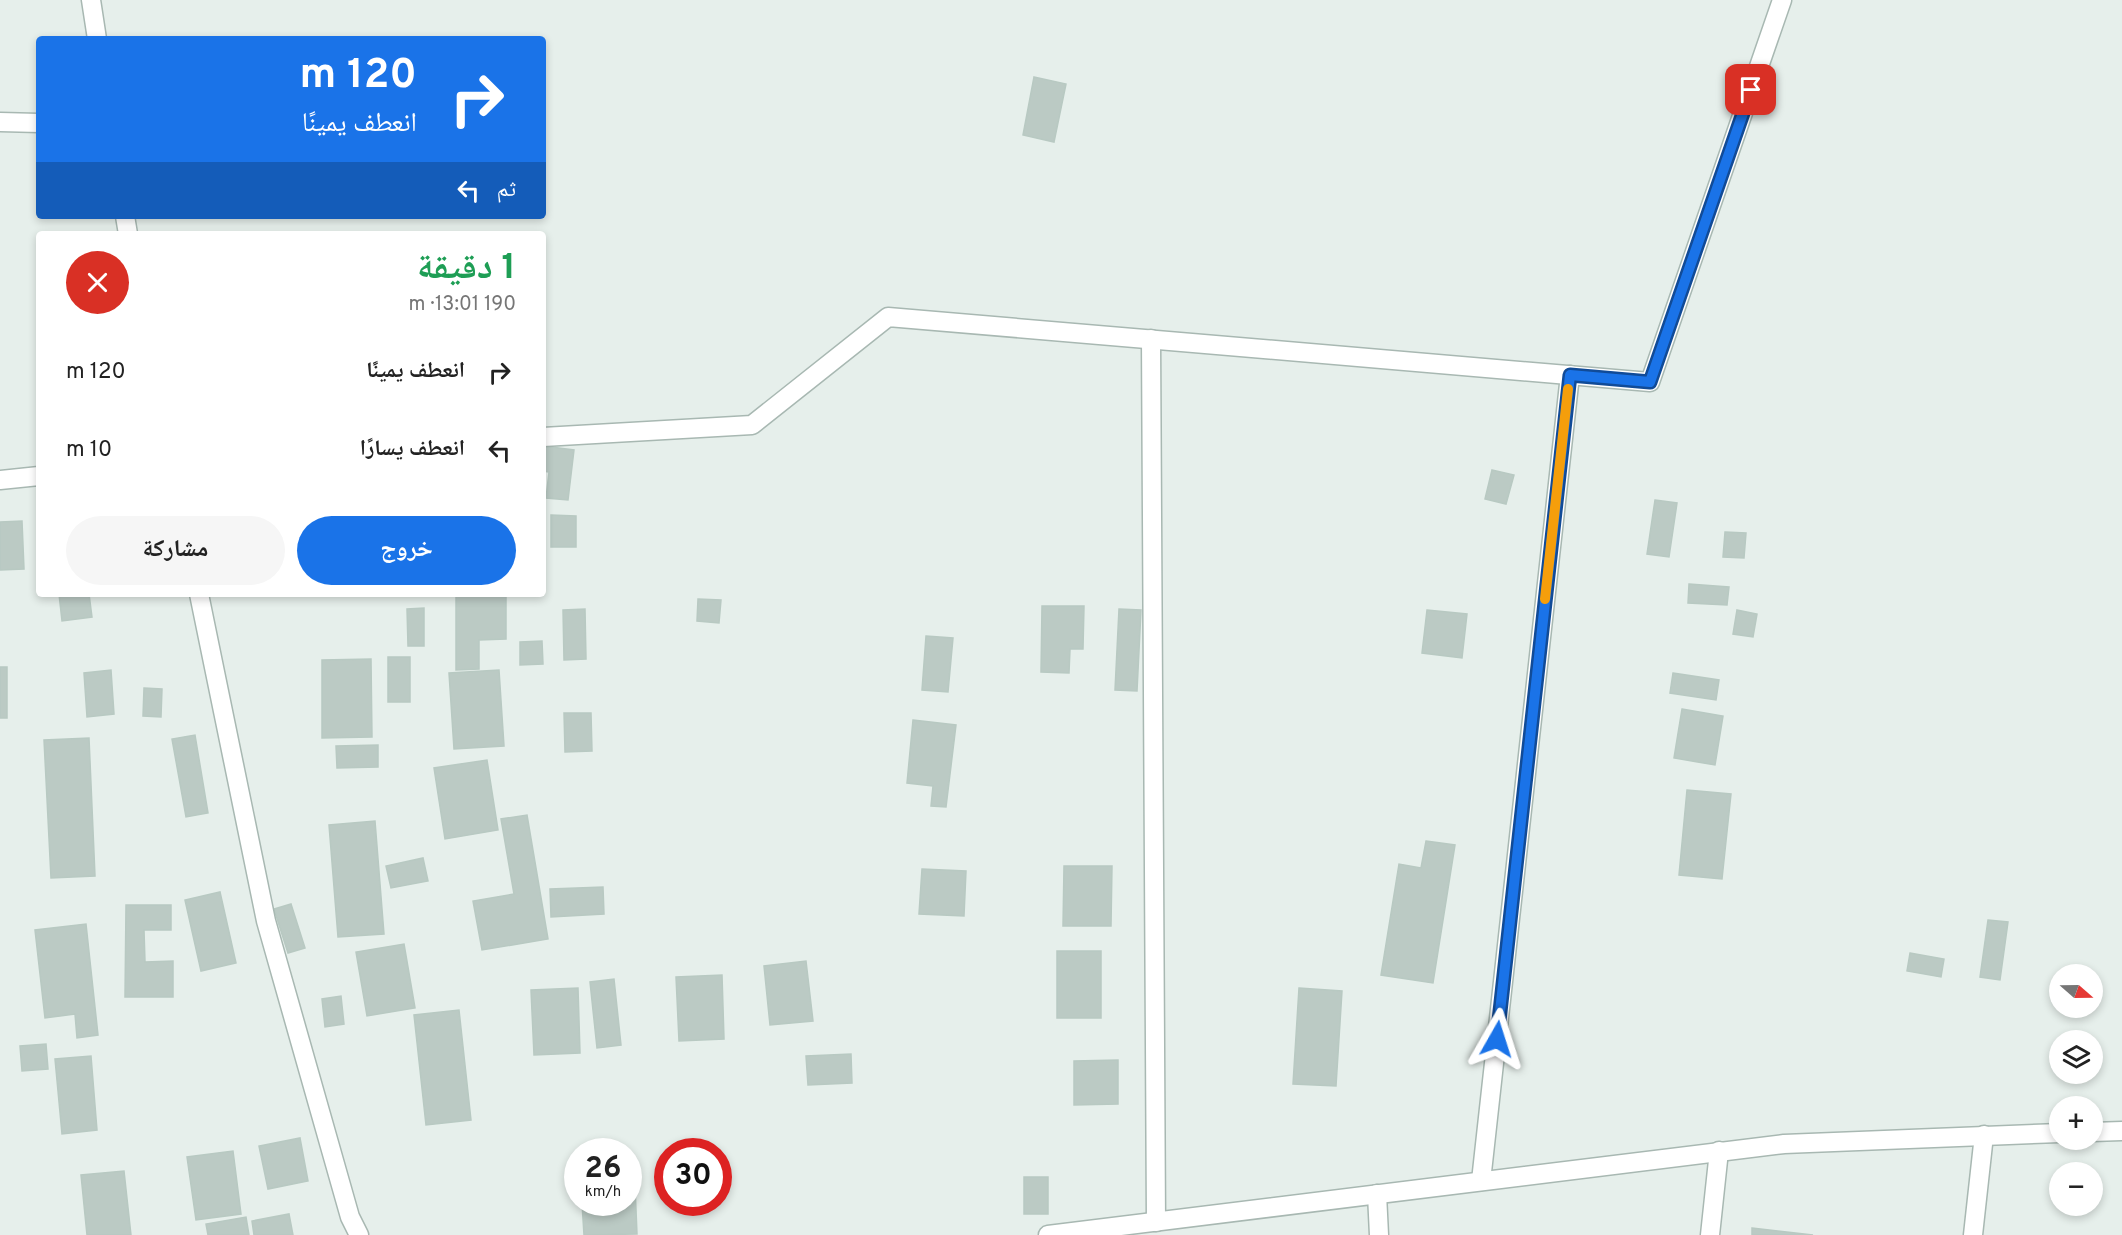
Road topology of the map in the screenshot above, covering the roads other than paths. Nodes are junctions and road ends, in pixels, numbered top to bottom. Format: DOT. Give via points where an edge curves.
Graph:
graph roads {
  1 [pos="91,0"];
  2 [pos="1782,0"];
  3 [pos="97,36"];
  4 [pos="0,122"];
  5 [pos="36,123"];
  6 [pos="1151,339"];
  7 [pos="1570,375"];
  8 [pos="546,437"];
  9 [pos="36,476"];
  10 [pos="0,480"];
  11 [pos="200,597"];
  12 [pos="2122,1131"];
  13 [pos="2103,1132"];
  14 [pos="2049,1133"];
  15 [pos="1983,1135"];
  16 [pos="1719,1151"];
  17 [pos="1481,1181"];
  18 [pos="1377,1194"];
  19 [pos="1156,1222"];
  20 [pos="359,1235"];
  21 [pos="1048,1235"];
  22 [pos="1379,1235"];
  23 [pos="1710,1235"];
  24 [pos="1973,1235"];
  1 -- 3 [label="street"];
  2 -- 7 [label="street" via="1650,382"];
  4 -- 5 [label="street"];
  6 -- 7 [label="street"];
  6 -- 8 [label="street" via="888,316 752,425"];
  6 -- 19 [label="street"];
  7 -- 17 [label="street"];
  9 -- 10 [label="street"];
  11 -- 20 [label="street" via="266,921 350,1217"];
  12 -- 13 [label="street"];
  14 -- 15 [label="street"];
  15 -- 16 [label="street" via="1784,1144"];
  15 -- 24 [label="street"];
  16 -- 17 [label="street"];
  16 -- 23 [label="street"];
  17 -- 18 [label="street"];
  18 -- 19 [label="street"];
  18 -- 22 [label="street"];
  19 -- 21 [label="street"];
}
